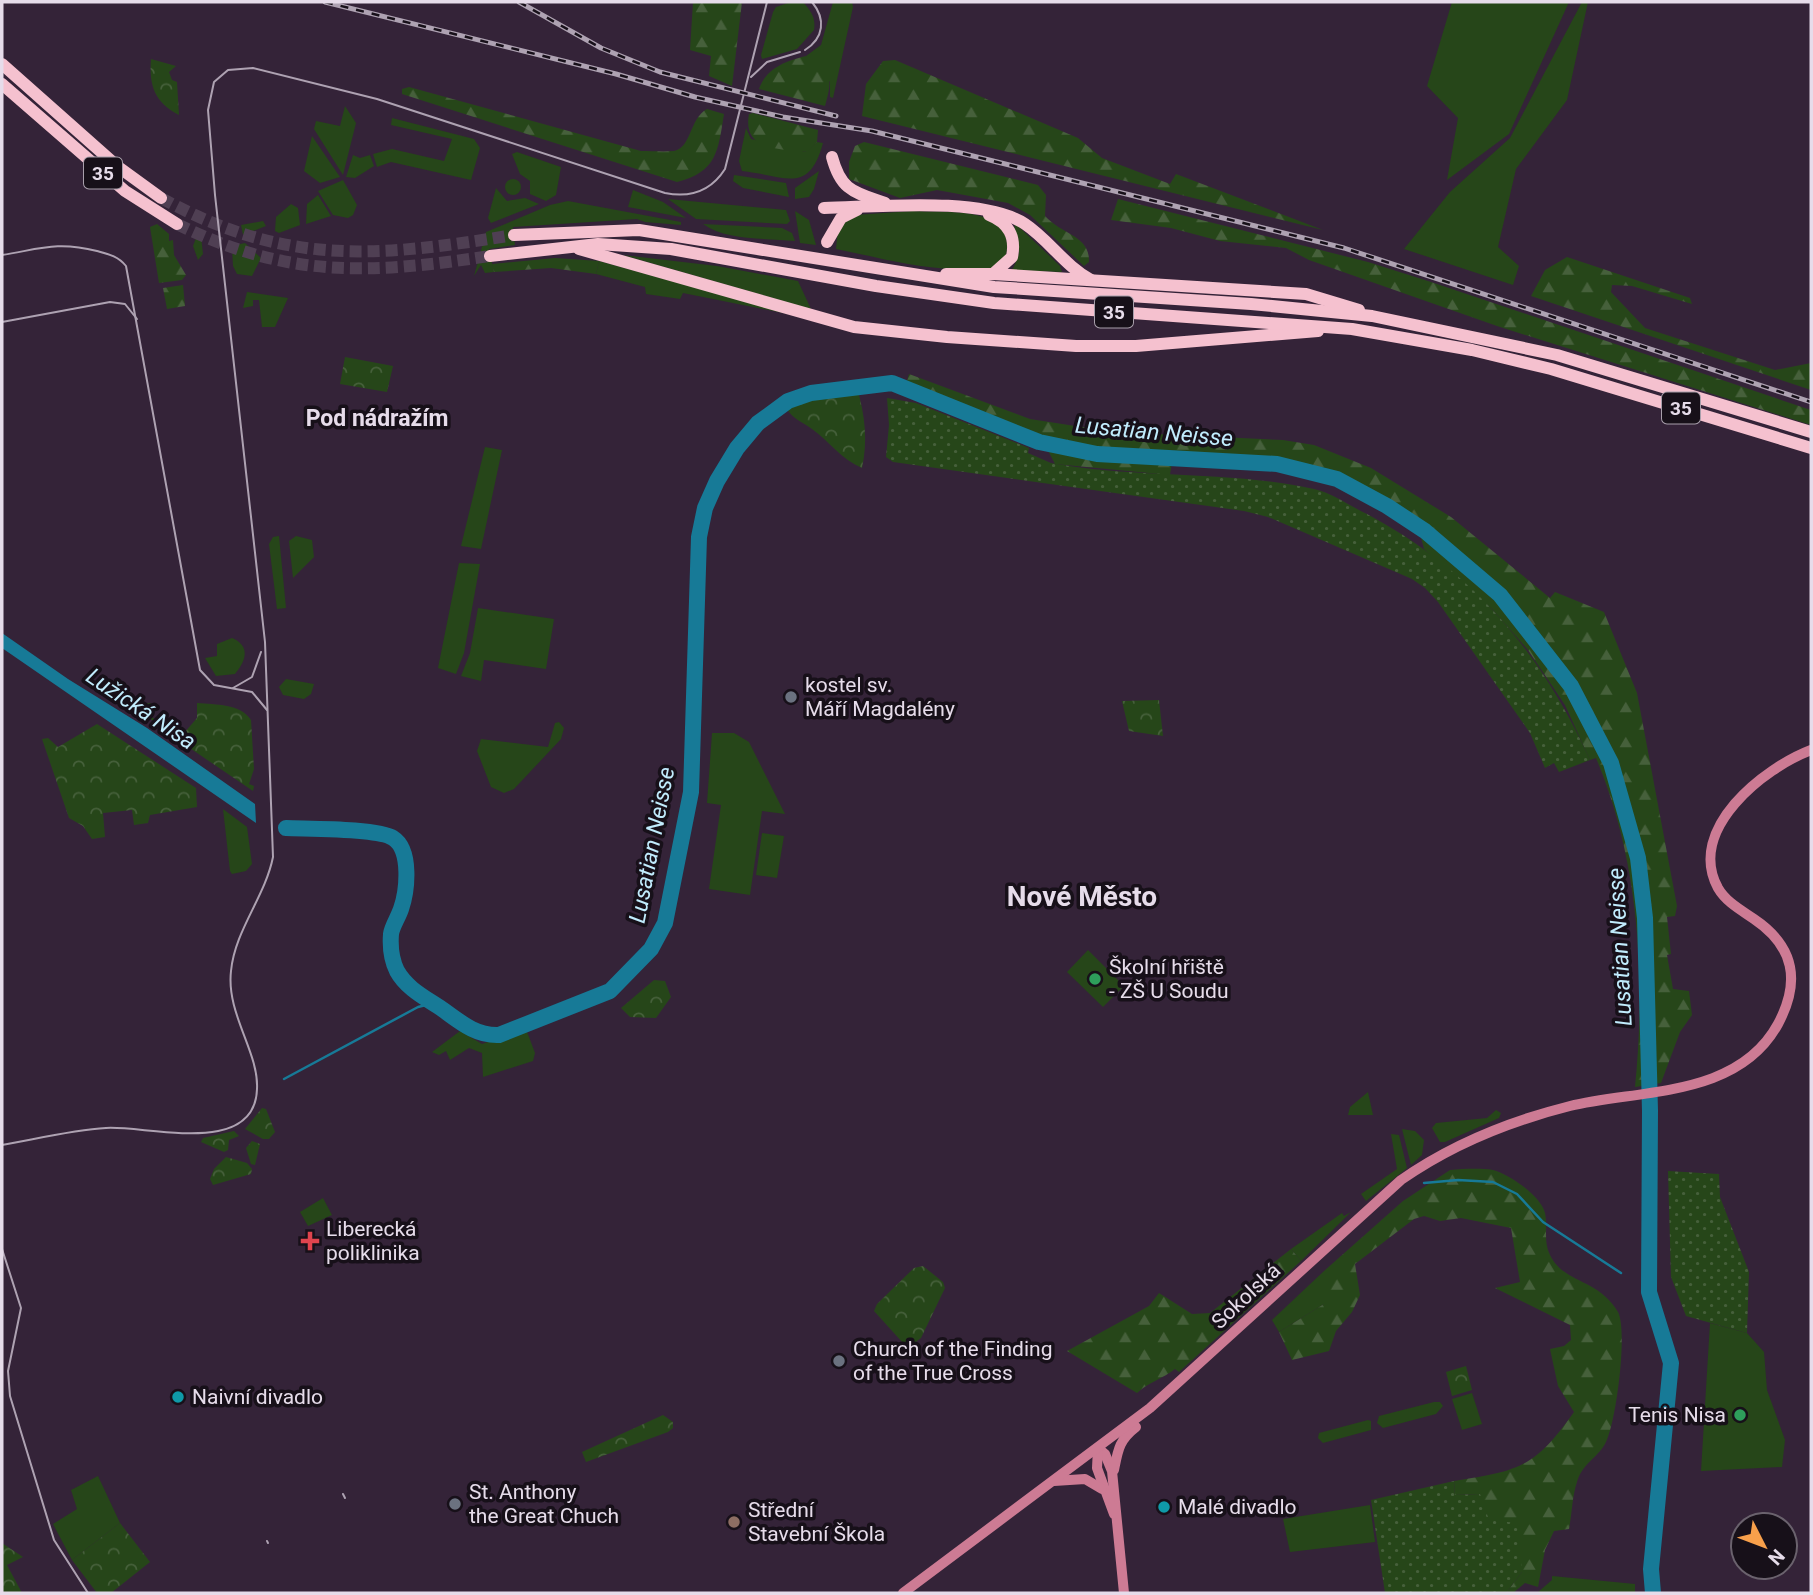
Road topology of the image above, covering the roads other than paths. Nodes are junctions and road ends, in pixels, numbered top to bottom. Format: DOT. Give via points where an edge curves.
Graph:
graph roads {
  1 [pos="2,64"];
  2 [pos="2,84"];
  3 [pos="832,157"];
  4 [pos="162,198"];
  5 [pos="896,206"];
  6 [pos="824,208"];
  7 [pos="973,208"];
  8 [pos="177,224"];
  9 [pos="514,235"];
  10 [pos="827,242"];
  11 [pos="568,246"];
  12 [pos="490,256"];
  13 [pos="900,273"];
  14 [pos="993,274"];
  15 [pos="1093,281"];
  16 [pos="1372,316"];
  17 [pos="1352,330"];
  18 [pos="1811,432"];
  19 [pos="1811,448"];
  20 [pos="1811,750"];
  21 [pos="1149,1413"];
  22 [pos="1098,1448"];
  23 [pos="1113,1476"];
  24 [pos="1057,1482"];
  25 [pos="1105,1492"];
  26 [pos="1118,1530"];
  27 [pos="903,1593"];
  28 [pos="1124,1593"];
  1 -- 4 [label="highway, 35" via="117,166"];
  2 -- 8 [label="highway, 35" via="125,191"];
  3 -- 5 [label="highway" via="842,184"];
  5 -- 6 [label="highway"];
  5 -- 7 [label="highway"];
  5 -- 10 [label="highway" via="848,213"];
  7 -- 14 [label="highway" via="1003,223 1013,239 1012,257"];
  7 -- 15 [label="highway" via="1004,214 1027,225"];
  9 -- 13 [label="highway, 35" via="639,230"];
  11 -- 12 [label="highway, 35"];
  11 -- 17 [label="highway, 35" via="671,249 994,303"];
  11 -- 17 [label="highway" via="853,327 1076,346"];
  13 -- 14 [label="highway"];
  13 -- 16 [label="highway, 35" via="994,288 1251,303"];
  14 -- 15 [label="highway"];
  15 -- 16 [label="highway" via="1306,294"];
  16 -- 18 [label="highway, 35" via="1557,355"];
  17 -- 19 [label="highway, 35" via="1551,369"];
  20 -- 21 [label="main road, Sokolská" via="1779,765 1741,795 1713,848 1717,885 1723,895 1770,931 1789,958 1790,990 1770,1037 1738,1065 1709,1080 1570,1106 1437,1156 1353,1222"];
  21 -- 22 [label="main road"];
  21 -- 23 [label="main road" via="1122,1438"];
  22 -- 23 [label="main road"];
  22 -- 24 [label="main road"];
  22 -- 25 [label="main road" via="1097,1468"];
  23 -- 26 [label="main road"];
  24 -- 25 [label="main road" via="1085,1479"];
  24 -- 27 [label="main road"];
  25 -- 26 [label="main road"];
  26 -- 28 [label="main road"];
}
